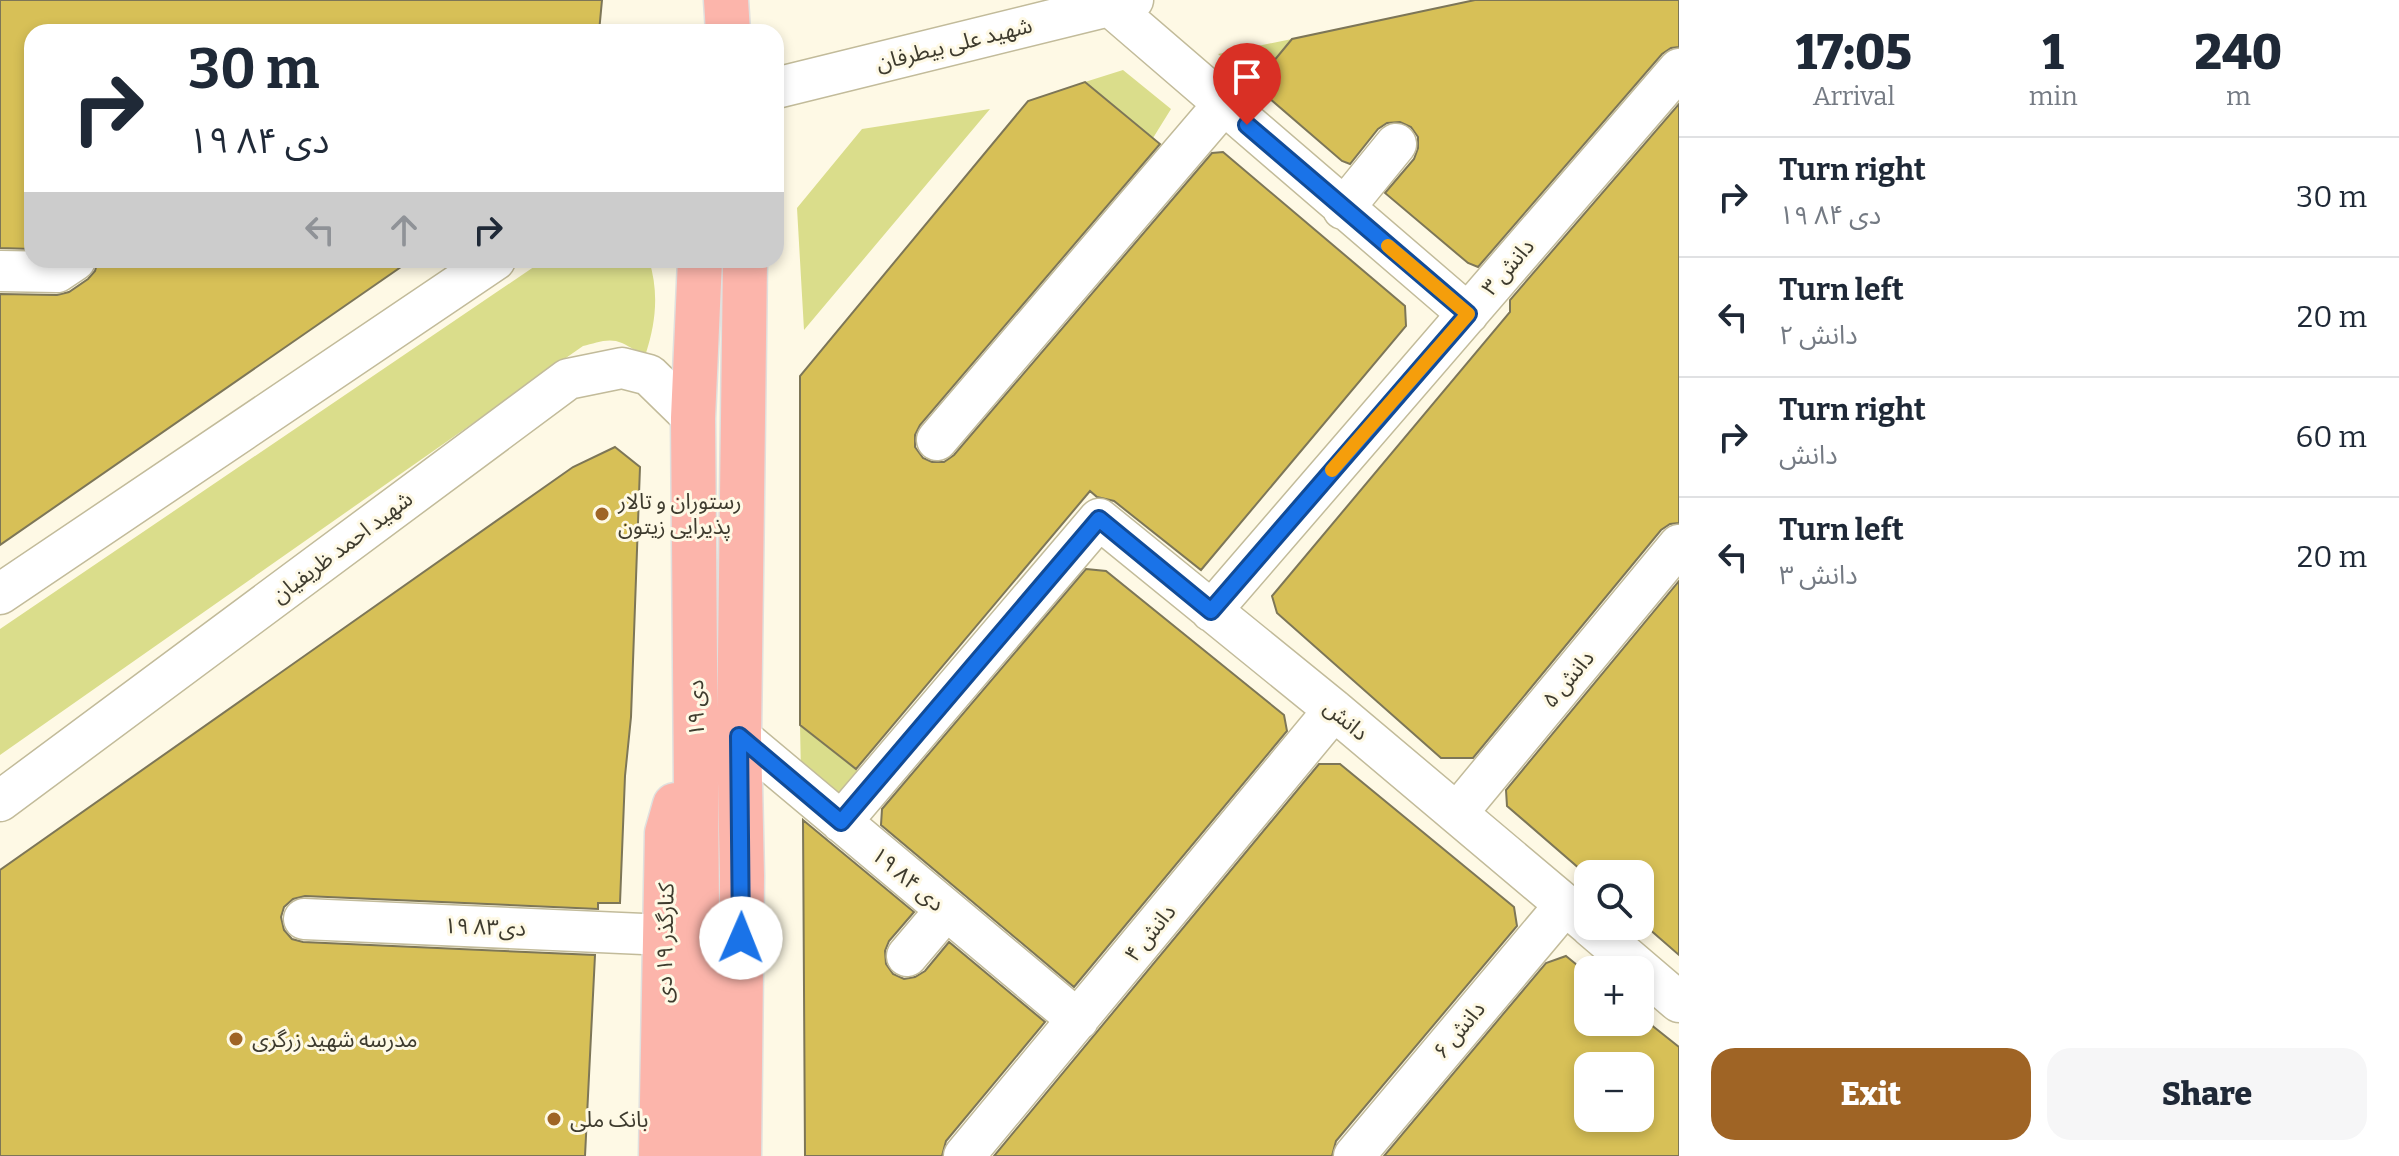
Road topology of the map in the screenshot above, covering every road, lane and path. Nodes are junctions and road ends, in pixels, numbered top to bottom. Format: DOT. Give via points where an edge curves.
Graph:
graph roads {
  1 [pos="726,0"];
  2 [pos="1121,3"];
  3 [pos="728,24"];
  4 [pos="1679,69"];
  5 [pos="784,86"];
  6 [pos="1223,105"];
  7 [pos="1396,144"];
  8 [pos="1343,209"];
  9 [pos="63,268"];
  10 [pos="483,268"];
  11 [pos="700,268"];
  12 [pos="745,268"];
  13 [pos="0,271"];
  14 [pos="1468,314"];
  15 [pos="693,418"];
  16 [pos="937,440"];
  17 [pos="1679,545"];
  18 [pos="0,594"];
  19 [pos="1211,611"];
  20 [pos="1334,710"];
  21 [pos="718,735"];
  22 [pos="0,801"];
  23 [pos="1457,813"];
  24 [pos="841,822"];
  25 [pos="742,876"];
  26 [pos="946,910"];
  27 [pos="1574,912"];
  28 [pos="304,919"];
  29 [pos="1574,925"];
  30 [pos="666,935"];
  31 [pos="1607,940"];
  32 [pos="907,956"];
  33 [pos="1679,1002"];
  34 [pos="1078,1020"];
  35 [pos="661,1156"];
  36 [pos="699,1156"];
  37 [pos="739,1156"];
  38 [pos="766,1156"];
  39 [pos="964,1156"];
  40 [pos="1354,1156"];
  1 -- 3 [label="main road"];
  2 -- 5 [label="street, شهید علی بیطرفان"];
  2 -- 6 [label="street"];
  4 -- 14 [label="street, دانش ۳"];
  6 -- 8 [label="street"];
  6 -- 16 [label="street"];
  7 -- 8 [label="street"];
  8 -- 14 [label="street"];
  9 -- 13 [label="street"];
  10 -- 18 [label="street"];
  11 -- 15 [label="main road, ۱۹ دی"];
  12 -- 21 [label="main road, ۱۹ دی"];
  14 -- 19 [label="street, دانش ۳"];
  15 -- 21 [label="main road, ۱۹ دی"];
  15 -- 22 [label="street, شهید احمد ظریفیان" via="649,375 622,368 568,379"];
  17 -- 23 [label="street, دانش ۵"];
  19 -- 20 [label="street, دانش"];
  19 -- 24 [label="street, دانش" via="1099,519"];
  20 -- 23 [label="street, دانش"];
  20 -- 34 [label="street, دانش ۴"];
  21 -- 24 [label="street, ۱۹ دی ۸۴"];
  21 -- 25 [label="main road, ۱۹ دی"];
  21 -- 30 [label="main road, کنارگذر ۱۹ دی" via="667,833"];
  21 -- 36 [label="main road, ۱۹ دی"];
  23 -- 27 [label="street, دانش"];
  24 -- 26 [label="street, ۱۹ دی ۸۴"];
  25 -- 37 [label="main road, ۱۹ دی"];
  25 -- 38 [label="main road" via="768,931"];
  26 -- 32 [label="street"];
  26 -- 34 [label="street, ۱۹ دی ۸۴"];
  28 -- 30 [label="street, ۱۹ دی۸۳"];
  29 -- 40 [label="street, ۶ دانش"];
  30 -- 35 [label="main road, کنارگذر ۱۹ دی"];
  31 -- 33 [label="street, دانش"];
  34 -- 39 [label="street, دانش ۴"];
}
